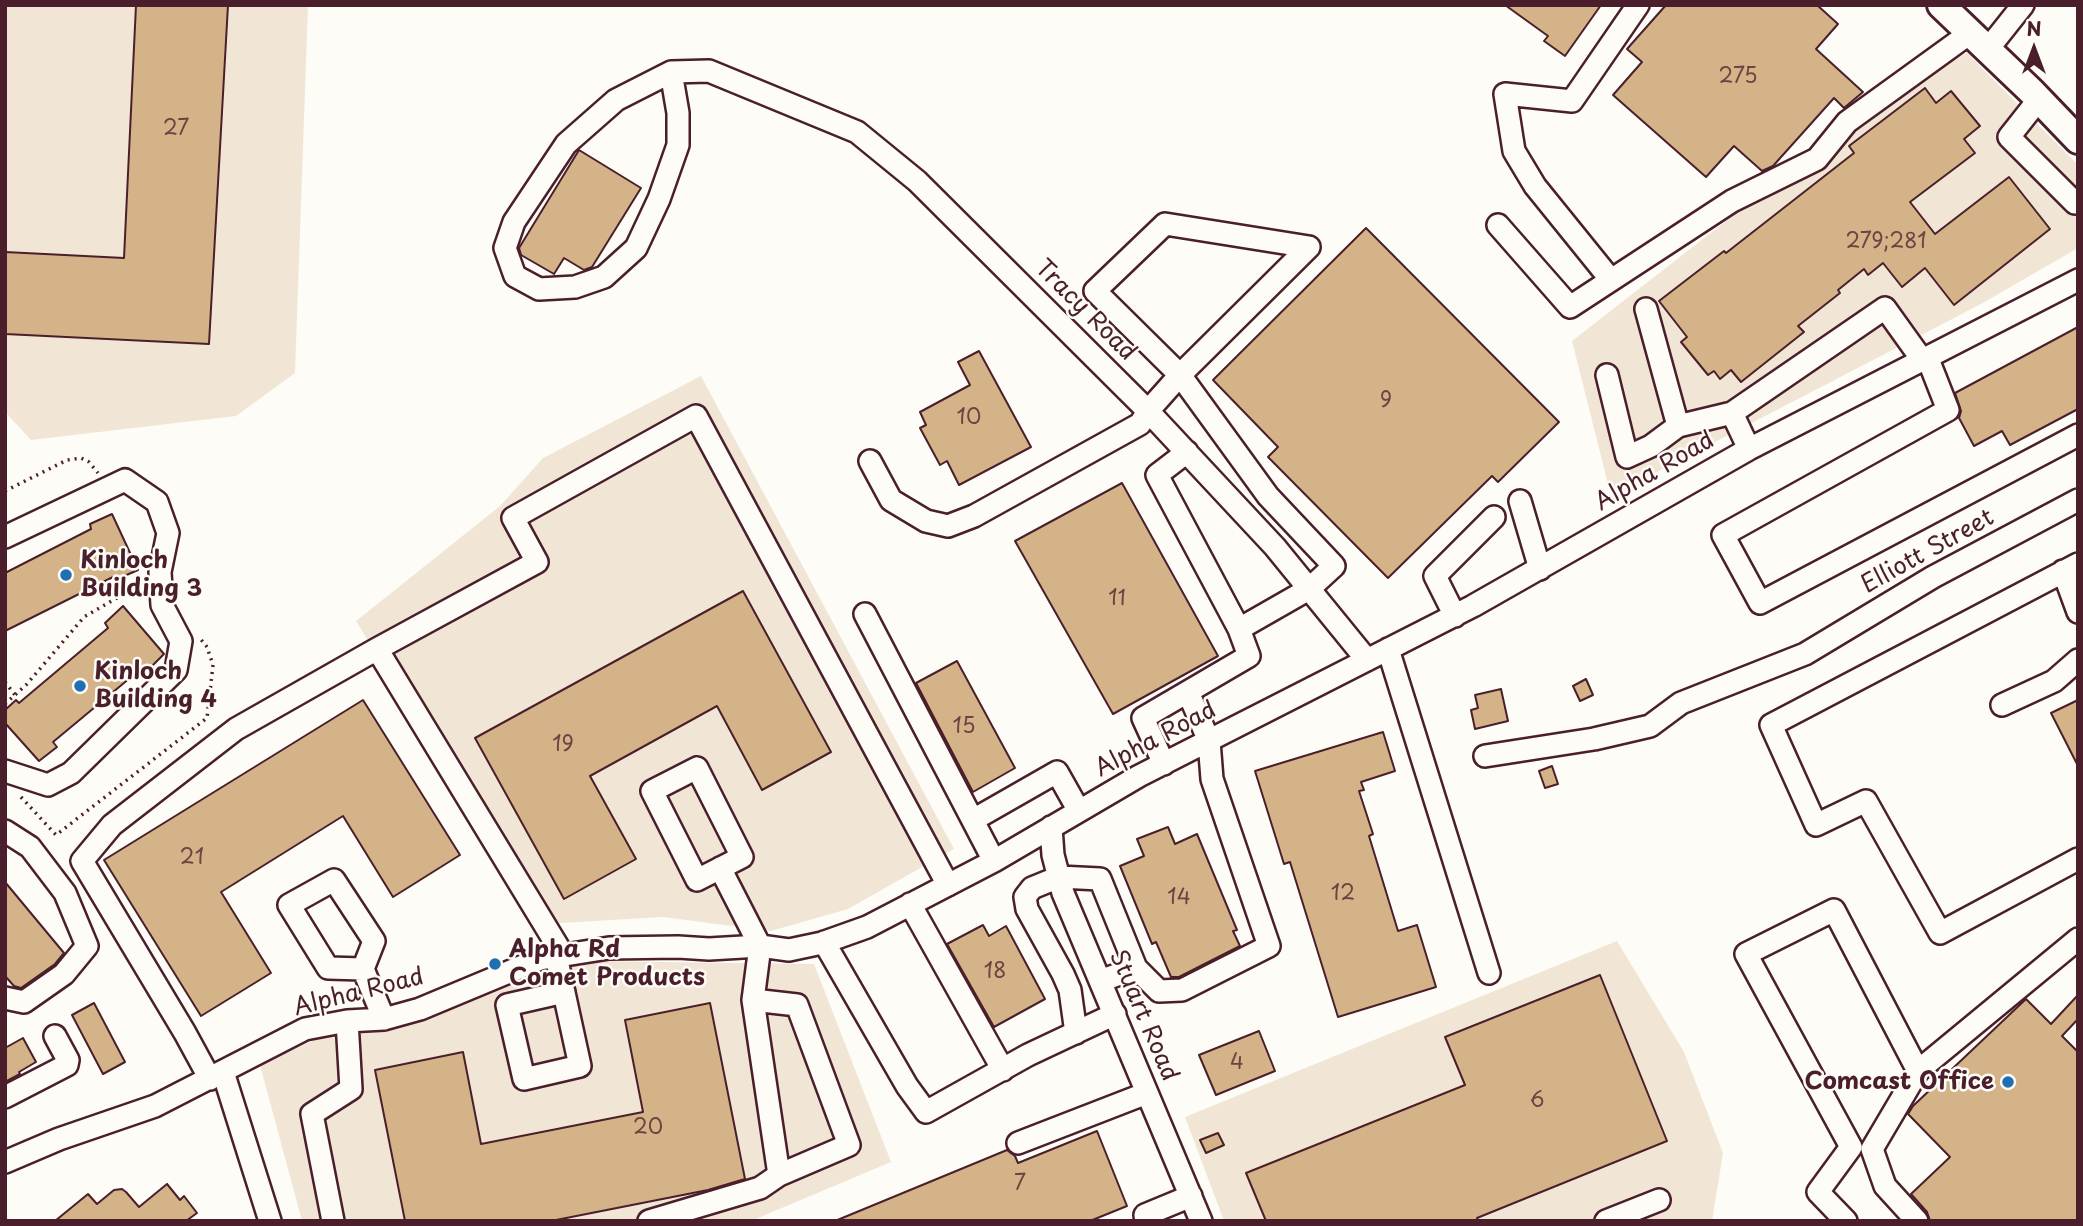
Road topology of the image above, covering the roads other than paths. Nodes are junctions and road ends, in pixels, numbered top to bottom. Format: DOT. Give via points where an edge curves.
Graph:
graph roads {
  1 [pos="1638,5"];
  2 [pos="1941,5"];
  3 [pos="2023,5"];
  4 [pos="1979,41"];
  5 [pos="671,72"];
  6 [pos="2039,99"];
  7 [pos="2078,140"];
  8 [pos="2075,203"];
  9 [pos="1498,225"];
  10 [pos="1611,280"];
  11 [pos="2078,280"];
  12 [pos="1646,310"];
  13 [pos="1925,360"];
  14 [pos="1180,375"];
  15 [pos="1607,375"];
  16 [pos="1148,411"];
  17 [pos="1732,413"];
  18 [pos="1678,426"];
  19 [pos="2078,435"];
  20 [pos="1749,449"];
  21 [pos="1187,452"];
  22 [pos="870,461"];
  23 [pos="1268,496"];
  24 [pos="2078,500"];
  25 [pos="1520,501"];
  26 [pos="1246,516"];
  27 [pos="1494,517"];
  28 [pos="5,537"];
  29 [pos="2071,567"];
  30 [pos="1540,569"];
  31 [pos="1309,589"];
  32 [pos="2078,612"];
  33 [pos="865,614"];
  34 [pos="1455,616"];
  35 [pos="1239,629"];
  36 [pos="377,649"];
  37 [pos="1388,649"];
  38 [pos="1367,660"];
  39 [pos="2078,660"];
  40 [pos="1188,692"];
  41 [pos="2002,705"];
  42 [pos="1209,741"];
  43 [pos="1485,756"];
  44 [pos="1164,764"];
  45 [pos="10,780"];
  46 [pos="1079,811"];
  47 [pos="973,820"];
  48 [pos="1051,827"];
  49 [pos="5,831"];
  50 [pos="2078,859"];
  51 [pos="994,861"];
  52 [pos="720,869"];
  53 [pos="1059,877"];
  54 [pos="948,885"];
  55 [pos="910,904"];
  56 [pos="2078,939"];
  57 [pos="824,942"];
  58 [pos="760,946"];
  59 [pos="559,955"];
  60 [pos="1136,968"];
  61 [pos="363,969"];
  62 [pos="1489,973"];
  63 [pos="1100,981"];
  64 [pos="564,992"];
  65 [pos="5,998"];
  66 [pos="753,1000"];
  67 [pos="1115,1014"];
  68 [pos="384,1019"];
  69 [pos="347,1021"];
  70 [pos="1076,1033"];
  71 [pos="55,1036"];
  72 [pos="1003,1070"];
  73 [pos="1918,1070"];
  74 [pos="217,1076"];
  75 [pos="1147,1093"];
  76 [pos="5,1097"];
  77 [pos="1018,1143"];
  78 [pos="5,1162"];
  79 [pos="779,1175"];
  80 [pos="1191,1196"];
  81 [pos="1659,1200"];
  82 [pos="270,1221"];
  83 [pos="333,1221"];
  84 [pos="649,1221"];
  85 [pos="1146,1221"];
  86 [pos="1201,1221"];
  87 [pos="1606,1221"];
  88 [pos="1846,1221"];
  89 [pos="1917,1221"];
  1 -- 10 [label="street" via="1573,101 1505,94 1514,151 1535,186"];
  2 -- 4 [label="main road"];
  3 -- 4 [label="street"];
  4 -- 6 [label="main road"];
  4 -- 10 [label="street" via="1847,122 1817,159 1732,201"];
  5 -- 5 [label="street" via="616,100 566,144 514,222 505,248 515,276 539,289 575,287 604,277 636,248 678,145"];
  5 -- 16 [label="street, Tracy Road" via="709,71 856,132 917,181"];
  6 -- 7 [label="main road"];
  6 -- 8 [label="street" via="2009,137"];
  9 -- 10 [label="street" via="1570,307"];
  11 -- 13 [label="street, Alpha Road"];
  12 -- 18 [label="street"];
  13 -- 17 [label="street" via="1885,308"];
  13 -- 19 [label="street" via="1948,410 1723,535 1760,603"];
  13 -- 20 [label="street, Alpha Road"];
  14 -- 14 [label="street" via="1095,291 1165,224 1309,247"];
  14 -- 16 [label="street"];
  14 -- 23 [label="street"];
  15 -- 18 [label="street" via="1627,457"];
  16 -- 21 [label="street, Tracy Road"];
  16 -- 22 [label="street" via="1140,424 948,526 926,521 891,500"];
  17 -- 18 [label="street"];
  17 -- 20 [label="street"];
  20 -- 30 [label="street, Alpha Road"];
  21 -- 26 [label="street, Tracy Road"];
  21 -- 35 [label="street" via="1157,475"];
  23 -- 26 [label="street"];
  23 -- 31 [label="street" via="1334,566"];
  24 -- 43 [label="street, Elliott Street" via="1933,577 1805,654 1681,703 1650,726"];
  25 -- 30 [label="street"];
  26 -- 31 [label="street, Tracy Road"];
  27 -- 34 [label="street" via="1435,576"];
  28 -- 45 [label="street" via="125,480 157,502 167,534 160,572 162,605 181,641 176,670 71,773 48,785"];
  29 -- 32 [label="street"];
  29 -- 50 [label="street" via="1771,725 1816,825 1866,801 1940,933"];
  30 -- 34 [label="street, Alpha Road"];
  31 -- 35 [label="street"];
  31 -- 38 [label="street, Tracy Road"];
  33 -- 47 [label="street"];
  34 -- 37 [label="street, Alpha Road"];
  35 -- 40 [label="street" via="1249,656"];
  36 -- 54 [label="street" via="537,562 513,518 696,416"];
  36 -- 59 [label="street"];
  36 -- 74 [label="street" via="236,729 112,825 82,861 185,1033"];
  37 -- 38 [label="street, Alpha Road"];
  37 -- 62 [label="street"];
  38 -- 42 [label="street, Alpha Road"];
  39 -- 41 [label="street" via="2054,681"];
  40 -- 42 [label="street"];
  40 -- 44 [label="street" via="1143,718"];
  42 -- 44 [label="street, Alpha Road"];
  42 -- 60 [label="street" via="1212,779 1269,946 1182,990 1159,991"];
  44 -- 46 [label="street, Alpha Road"];
  46 -- 47 [label="street" via="1057,772"];
  46 -- 48 [label="street, Alpha Road"];
  47 -- 51 [label="street"];
  48 -- 51 [label="street, Alpha Road"];
  48 -- 53 [label="street, Stuart Road"];
  49 -- 65 [label="street" via="30,847 65,893 87,946 64,974 24,1002"];
  51 -- 54 [label="street, Alpha Road"];
  52 -- 52 [label="street" via="697,880 652,791 697,768 742,858"];
  52 -- 58 [label="street"];
  53 -- 60 [label="street" via="1100,879"];
  53 -- 63 [label="street, Stuart Road"];
  53 -- 70 [label="street" via="1032,888 1025,897 1070,990"];
  54 -- 55 [label="street, Alpha Road"];
  55 -- 57 [label="street, Alpha Road" via="867,927"];
  55 -- 72 [label="street"];
  56 -- 73 [label="street"];
  57 -- 58 [label="street, Alpha Road" via="789,950"];
  57 -- 72 [label="street" via="926,1112"];
  58 -- 59 [label="street, Alpha Road" via="609,948"];
  58 -- 66 [label="street"];
  59 -- 64 [label="street"];
  59 -- 68 [label="street, Alpha Road"];
  60 -- 63 [label="street"];
  61 -- 68 [label="street"];
  63 -- 67 [label="street, Stuart Road"];
  64 -- 64 [label="street" via="507,1005 524,1079 580,1066"];
  66 -- 79 [label="street"];
  66 -- 79 [label="street" via="797,1005 849,1145"];
  67 -- 70 [label="street"];
  67 -- 75 [label="street, Stuart Road"];
  68 -- 69 [label="street, Alpha Road"];
  69 -- 74 [label="street, Alpha Road" via="305,1029"];
  69 -- 83 [label="street" via="351,1089 312,1114"];
  70 -- 72 [label="street"];
  71 -- 76 [label="street" via="67,1065"];
  73 -- 88 [label="street" via="1834,910 1746,954 1851,1147 1818,1192"];
  73 -- 89 [label="street" via="1872,1149 1885,1186"];
  74 -- 78 [label="street, Alpha Road" via="155,1106"];
  74 -- 82 [label="street"];
  75 -- 77 [label="street"];
  75 -- 80 [label="street, Stuart Road"];
  79 -- 84 [label="street" via="761,1188"];
  80 -- 85 [label="street" via="1145,1215"];
  80 -- 86 [label="street, Stuart Road"];
  81 -- 87 [label="street"];
}
